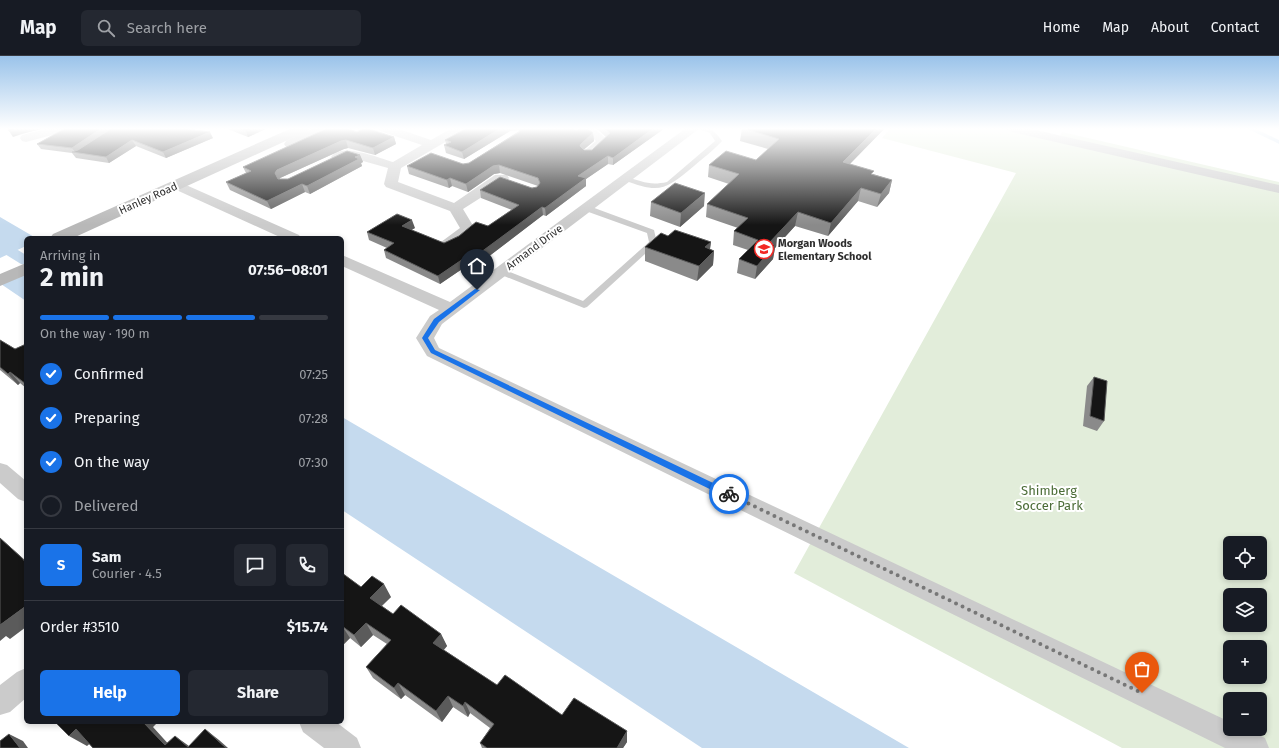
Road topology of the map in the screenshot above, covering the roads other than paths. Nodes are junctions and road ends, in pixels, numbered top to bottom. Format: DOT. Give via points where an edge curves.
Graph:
graph roads {
  1 [pos="239,160"];
  2 [pos="249,160"];
  3 [pos="330,160"];
  4 [pos="374,160"];
  5 [pos="407,160"];
  6 [pos="651,160"];
  7 [pos="697,160"];
  8 [pos="1153,160"];
  9 [pos="326,162"];
  10 [pos="395,166"];
  11 [pos="626,179"];
  12 [pos="513,182"];
  13 [pos="184,188"];
  14 [pos="1279,189"];
  15 [pos="455,208"];
  16 [pos="586,208"];
  17 [pos="64,236"];
  18 [pos="95,236"];
  19 [pos="290,236"];
  20 [pos="446,245"];
  21 [pos="24,254"];
  22 [pos="344,261"];
  23 [pos="0,265"];
  24 [pos="24,269"];
  25 [pos="502,272"];
  26 [pos="0,281"];
  27 [pos="452,309"];
  28 [pos="0,471"];
  29 [pos="24,491"];
  30 [pos="24,683"];
  31 [pos="0,702"];
  32 [pos="316,724"];
  33 [pos="348,748"];
  34 [pos="1255,748"];
  1 -- 13 [label="main road, Hanley Road"];
  2 -- 13 [label="main road, Hanley Road"];
  3 -- 9 [label="street"];
  4 -- 10 [label="street"];
  5 -- 10 [label="street"];
  6 -- 11 [label="street, Armand Drive"];
  7 -- 11 [label="lane" via="669,183 658,186 646,186"];
  8 -- 14 [label="street"];
  10 -- 15 [label="street" via="391,184"];
  11 -- 16 [label="street, Armand Drive"];
  12 -- 15 [label="street" via="500,178"];
  13 -- 17 [label="main road, Hanley Road"];
  13 -- 18 [label="main road, Hanley Road"];
  13 -- 19 [label="street"];
  15 -- 20 [label="street" via="468,229"];
  16 -- 25 [label="street, Armand Drive"];
  16 -- 25 [label="lane" via="651,232 653,243 584,306"];
  21 -- 23 [label="main road"];
  22 -- 27 [label="street"];
  24 -- 26 [label="main road"];
  25 -- 27 [label="street, Armand Drive"];
  27 -- 34 [label="street, Armand Drive" via="436,320 425,338 433,352"];
  28 -- 29 [label="street"];
  30 -- 31 [label="street"];
  32 -- 33 [label="street"];
}
